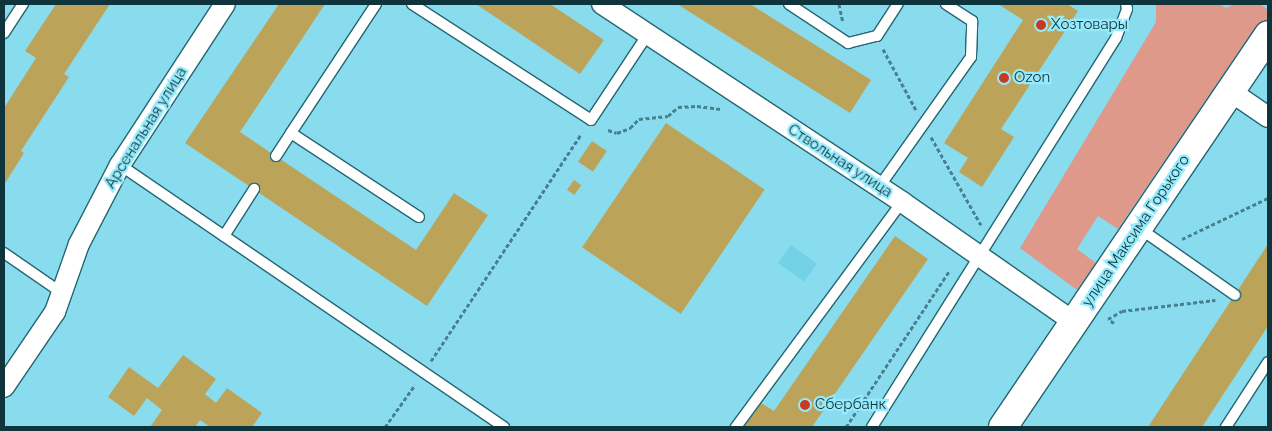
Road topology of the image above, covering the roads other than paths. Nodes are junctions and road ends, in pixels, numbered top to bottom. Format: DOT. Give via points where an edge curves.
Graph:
graph roads {
  1 [pos="23,4"];
  2 [pos="225,4"];
  3 [pos="376,4"];
  4 [pos="412,4"];
  5 [pos="602,4"];
  6 [pos="789,4"];
  7 [pos="898,4"];
  8 [pos="946,4"];
  9 [pos="1126,4"];
  10 [pos="4,33"];
  11 [pos="648,34"];
  12 [pos="1268,35"];
  13 [pos="1230,91"];
  14 [pos="1268,117"];
  15 [pos="291,133"];
  16 [pos="276,156"];
  17 [pos="120,165"];
  18 [pos="879,187"];
  19 [pos="254,189"];
  20 [pos="902,202"];
  21 [pos="420,217"];
  22 [pos="1138,228"];
  23 [pos="224,236"];
  24 [pos="973,252"];
  25 [pos="4,253"];
  26 [pos="62,293"];
  27 [pos="1235,295"];
  28 [pos="1074,322"];
  29 [pos="1268,362"];
  30 [pos="4,387"];
  31 [pos="504,427"];
  32 [pos="736,427"];
  33 [pos="872,427"];
  34 [pos="1003,427"];
  35 [pos="1226,427"];
  1 -- 10 [label="lane"];
  2 -- 17 [label="street, Арсенальная улица"];
  3 -- 15 [label="lane"];
  4 -- 11 [label="lane" via="591,120"];
  5 -- 11 [label="street, Ствольная улица"];
  6 -- 7 [label="lane" via="848,43 877,36"];
  8 -- 18 [label="lane" via="972,21 971,57"];
  9 -- 24 [label="lane" via="1116,38"];
  11 -- 18 [label="street, Ствольная улица"];
  12 -- 13 [label="main road, улица Максима Горького"];
  13 -- 14 [label="street"];
  13 -- 22 [label="main road, улица Максима Горького"];
  15 -- 16 [label="lane"];
  15 -- 21 [label="lane"];
  17 -- 23 [label="lane"];
  17 -- 26 [label="street, Арсенальная улица" via="79,244"];
  18 -- 20 [label="street, Ствольная улица"];
  19 -- 23 [label="lane"];
  20 -- 24 [label="street, Ствольная улица"];
  20 -- 32 [label="lane"];
  22 -- 27 [label="lane"];
  22 -- 28 [label="main road, улица Максима Горького"];
  23 -- 31 [label="lane"];
  24 -- 28 [label="street, Ствольная улица"];
  24 -- 33 [label="lane"];
  25 -- 26 [label="lane"];
  26 -- 30 [label="street, Арсенальная улица" via="56,312"];
  28 -- 34 [label="main road, улица Максима Горького"];
  29 -- 35 [label="lane"];
}
